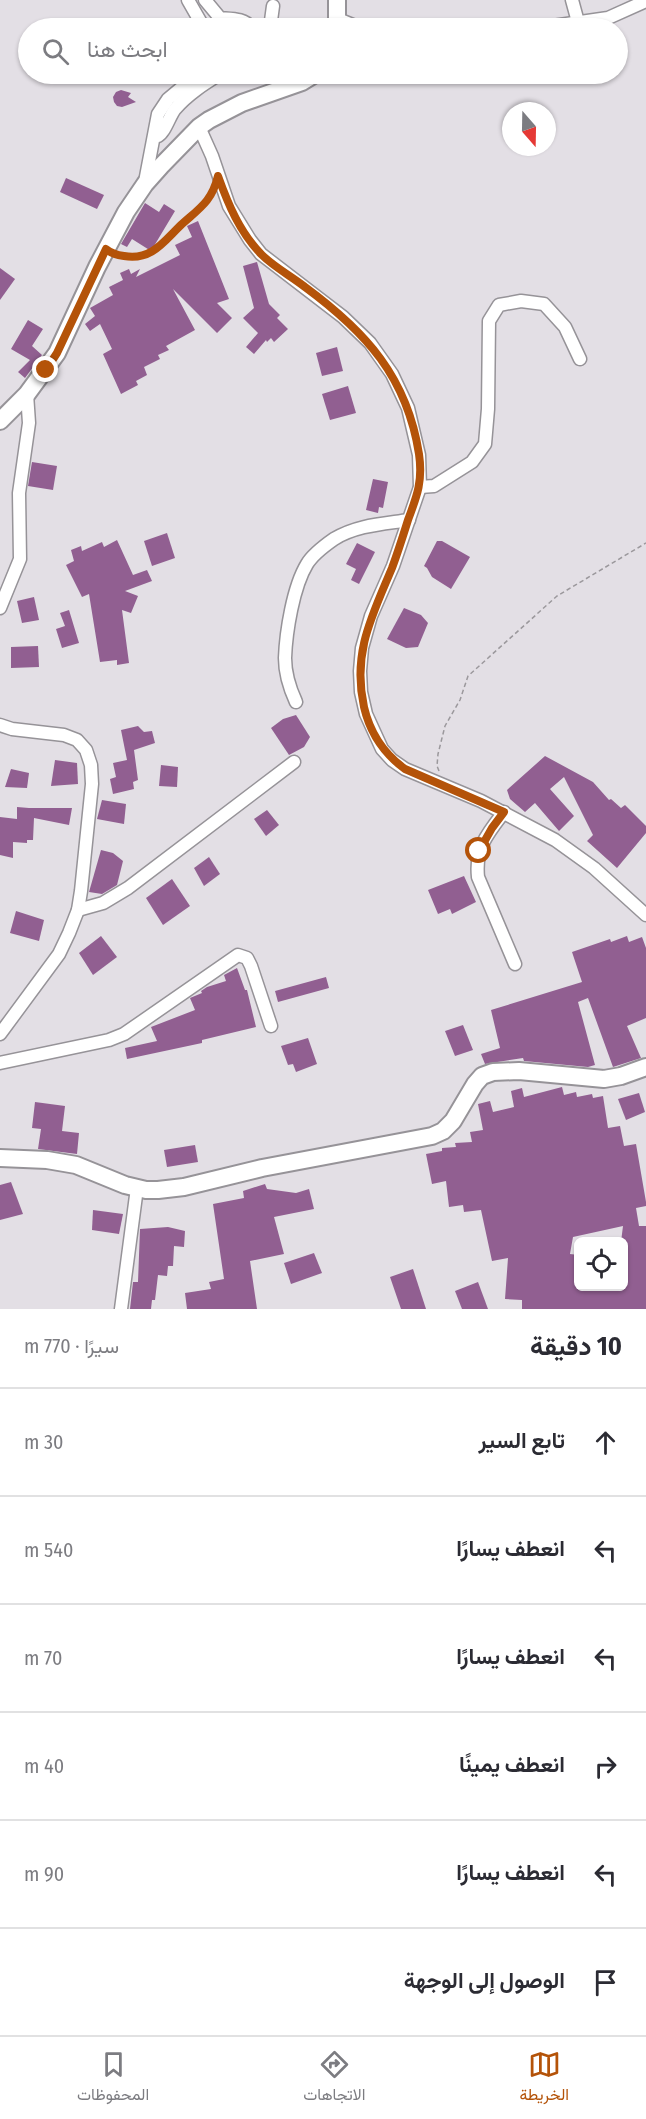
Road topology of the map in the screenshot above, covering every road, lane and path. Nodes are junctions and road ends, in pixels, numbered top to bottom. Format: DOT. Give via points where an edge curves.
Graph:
graph roads {
  1 [pos="188,0"];
  2 [pos="206,0"];
  3 [pos="337,0"];
  4 [pos="572,0"];
  5 [pos="646,1"];
  6 [pos="273,6"];
  7 [pos="198,18"];
  8 [pos="220,18"];
  9 [pos="271,18"];
  10 [pos="338,18"];
  11 [pos="577,18"];
  12 [pos="608,18"];
  13 [pos="186,84"];
  14 [pos="205,84"];
  15 [pos="296,84"];
  16 [pos="199,127"];
  17 [pos="154,139"];
  18 [pos="218,176"];
  19 [pos="145,184"];
  20 [pos="106,249"];
  21 [pos="580,360"];
  22 [pos="27,394"];
  23 [pos="0,421"];
  24 [pos="420,487"];
  25 [pos="409,520"];
  26 [pos="646,543"];
  27 [pos="0,608"];
  28 [pos="296,702"];
  29 [pos="0,725"];
  30 [pos="294,762"];
  31 [pos="444,786"];
  32 [pos="504,812"];
  33 [pos="78,910"];
  34 [pos="646,915"];
  35 [pos="515,964"];
  36 [pos="271,1026"];
  37 [pos="0,1035"];
  38 [pos="0,1063"];
  39 [pos="646,1067"];
  40 [pos="0,1158"];
  41 [pos="137,1188"];
  42 [pos="121,1309"];
  1 -- 7 [label="street"];
  2 -- 8 [label="street"];
  3 -- 10 [label="street"];
  4 -- 11 [label="street"];
  5 -- 12 [label="street"];
  6 -- 9 [label="street"];
  13 -- 17 [label="street" via="158,114"];
  14 -- 17 [label="street" via="190,94 166,122 162,134"];
  15 -- 16 [label="street" via="242,103"];
  16 -- 18 [label="street"];
  16 -- 19 [label="street"];
  17 -- 19 [label="street"];
  18 -- 20 [label="path" via="207,202 156,250 130,257 111,254"];
  18 -- 24 [label="street" via="229,206 261,254 343,317 392,374 410,418 419,455"];
  19 -- 20 [label="street"];
  20 -- 22 [label="street" via="57,353"];
  21 -- 24 [label="street" via="565,327 544,304 521,301 499,305 489,321 484,444 472,462 434,486"];
  22 -- 23 [label="street"];
  22 -- 27 [label="street" via="28,423 19,493 20,559"];
  24 -- 25 [label="street"];
  25 -- 28 [label="street" via="351,531 321,548 307,564 293,607 285,659"];
  25 -- 31 [label="street" via="368,626 362,648 361,692 371,730 382,749 405,769"];
  26 -- 31 [label="path" via="557,596 468,676 440,741 437,766"];
  29 -- 33 [label="street" via="64,735 77,740 86,750 92,784"];
  30 -- 33 [label="street" via="128,888 103,903"];
  31 -- 32 [label="street"];
  32 -- 34 [label="street" via="555,840 594,868"];
  32 -- 35 [label="street" via="483,842 478,877"];
  33 -- 37 [label="street" via="59,954"];
  36 -- 38 [label="street" via="251,966 247,958 238,955 124,1034"];
  39 -- 41 [label="street" via="604,1079 493,1072 482,1076 453,1121 432,1136 184,1186"];
  40 -- 41 [label="street" via="76,1165"];
  41 -- 42 [label="street"];
}
